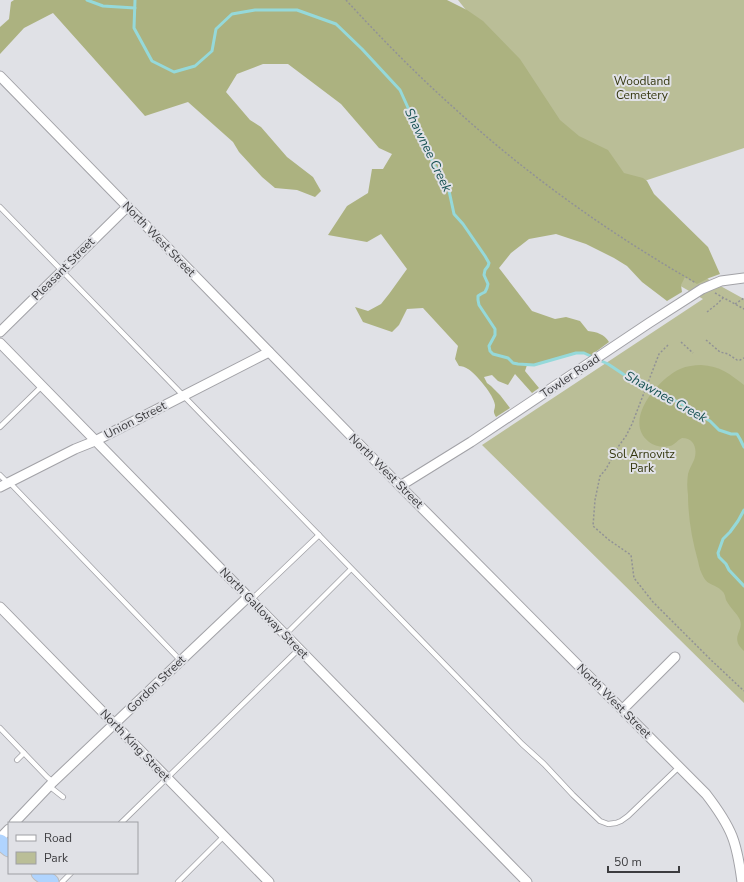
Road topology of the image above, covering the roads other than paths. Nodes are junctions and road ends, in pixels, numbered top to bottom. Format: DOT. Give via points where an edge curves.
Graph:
graph roads {
  1 [pos="0,76"];
  2 [pos="0,207"];
  3 [pos="127,207"];
  4 [pos="62,270"];
  5 [pos="744,278"];
  6 [pos="0,332"];
  7 [pos="0,343"];
  8 [pos="269,352"];
  9 [pos="42,386"];
  10 [pos="183,396"];
  11 [pos="0,427"];
  12 [pos="95,440"];
  13 [pos="0,475"];
  14 [pos="4,485"];
  15 [pos="400,486"];
  16 [pos="319,535"];
  17 [pos="351,569"];
  18 [pos="250,598"];
  19 [pos="1,609"];
  20 [pos="285,635"];
  21 [pos="299,649"];
  22 [pos="675,657"];
  23 [pos="181,661"];
  24 [pos="623,709"];
  25 [pos="114,724"];
  26 [pos="0,728"];
  27 [pos="24,753"];
  28 [pos="17,760"];
  29 [pos="680,767"];
  30 [pos="167,778"];
  31 [pos="51,784"];
  32 [pos="63,797"];
  33 [pos="15,822"];
  34 [pos="122,822"];
  35 [pos="8,829"];
  36 [pos="224,836"];
  37 [pos="0,838"];
  38 [pos="0,842"];
  39 [pos="8,848"];
  40 [pos="40,874"];
  41 [pos="70,874"];
  42 [pos="51,882"];
  43 [pos="62,882"];
  44 [pos="178,882"];
  45 [pos="270,882"];
  46 [pos="527,882"];
  47 [pos="742,882"];
  1 -- 3 [label="street, North West Street"];
  2 -- 4 [label="lane"];
  3 -- 4 [label="street, Pleasant Street"];
  3 -- 8 [label="street, North West Street"];
  4 -- 6 [label="street, Pleasant Street"];
  4 -- 10 [label="lane"];
  5 -- 15 [label="street, Towler Road" via="721,281 704,288"];
  7 -- 9 [label="street, North Galloway Street"];
  8 -- 10 [label="street, Union Street"];
  8 -- 15 [label="street, North West Street"];
  9 -- 11 [label="lane"];
  9 -- 12 [label="street, North Galloway Street"];
  10 -- 12 [label="street, Union Street"];
  10 -- 16 [label="lane"];
  12 -- 14 [label="street, Union Street"];
  12 -- 18 [label="street, North Galloway Street"];
  13 -- 14 [label="lane"];
  14 -- 23 [label="lane" via="11,484"];
  15 -- 24 [label="street, North West Street"];
  16 -- 17 [label="lane"];
  16 -- 18 [label="lane"];
  17 -- 20 [label="lane"];
  17 -- 29 [label="lane" via="600,821 608,824 621,821"];
  18 -- 20 [label="street, North Galloway Street"];
  18 -- 23 [label="street, Gordon Street"];
  19 -- 25 [label="street, North King Street"];
  20 -- 21 [label="street, North Galloway Street"];
  21 -- 30 [label="lane"];
  21 -- 46 [label="street, North Galloway Street"];
  22 -- 24 [label="street"];
  23 -- 25 [label="street, Gordon Street"];
  24 -- 29 [label="street, North West Street"];
  25 -- 30 [label="street, North King Street"];
  25 -- 31 [label="street, Gordon Street"];
  26 -- 27 [label="lane"];
  27 -- 28 [label="lane"];
  27 -- 31 [label="lane"];
  29 -- 47 [label="street, North West Street" via="706,794 727,825 737,854"];
  30 -- 34 [label="lane"];
  30 -- 36 [label="street, North King Street"];
  31 -- 32 [label="lane"];
  31 -- 33 [label="street, Gordon Street"];
  35 -- 37 [label="street"];
  36 -- 44 [label="lane"];
  36 -- 45 [label="street, North King Street"];
  38 -- 39 [label="highway"];
  40 -- 42 [label="highway"];
  41 -- 43 [label="lane"];
}
